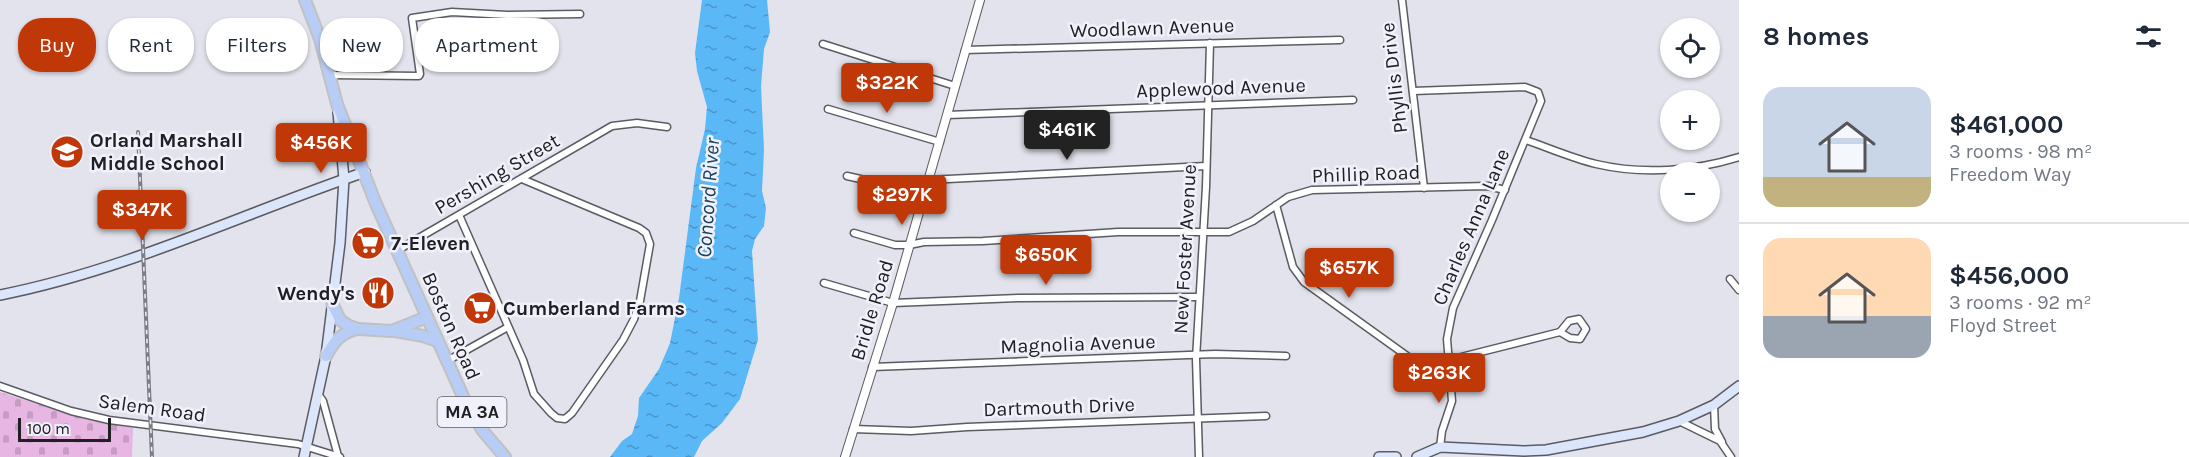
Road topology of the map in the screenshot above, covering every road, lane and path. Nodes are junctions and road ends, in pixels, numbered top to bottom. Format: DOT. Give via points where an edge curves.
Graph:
graph roads {
  1 [pos="305,0"];
  2 [pos="980,0"];
  3 [pos="1402,0"];
  4 [pos="580,14"];
  5 [pos="1340,40"];
  6 [pos="1210,43"];
  7 [pos="823,44"];
  8 [pos="965,50"];
  9 [pos="331,75"];
  10 [pos="955,86"];
  11 [pos="1413,91"];
  12 [pos="1353,100"];
  13 [pos="337,104"];
  14 [pos="1208,106"];
  15 [pos="828,109"];
  16 [pos="947,115"];
  17 [pos="667,127"];
  18 [pos="1526,140"];
  19 [pos="940,142"];
  20 [pos="1739,157"];
  21 [pos="1206,166"];
  22 [pos="365,172"];
  23 [pos="847,176"];
  24 [pos="344,179"];
  25 [pos="522,179"];
  26 [pos="928,180"];
  27 [pos="323,188"];
  28 [pos="1424,188"];
  29 [pos="1505,190"];
  30 [pos="924,196"];
  31 [pos="343,200"];
  32 [pos="1276,205"];
  33 [pos="459,215"];
  34 [pos="854,233"];
  35 [pos="1203,233"];
  36 [pos="909,245"];
  37 [pos="398,250"];
  38 [pos="1730,279"];
  39 [pos="824,283"];
  40 [pos="1739,290"];
  41 [pos="0,295"];
  42 [pos="1199,297"];
  43 [pos="332,303"];
  44 [pos="893,303"];
  45 [pos="428,317"];
  46 [pos="508,327"];
  47 [pos="358,329"];
  48 [pos="392,331"];
  49 [pos="1560,332"];
  50 [pos="438,341"];
  51 [pos="326,356"];
  52 [pos="1196,356"];
  53 [pos="1286,356"];
  54 [pos="1449,360"];
  55 [pos="447,361"];
  56 [pos="872,367"];
  57 [pos="1450,376"];
  58 [pos="0,386"];
  59 [pos="1739,387"];
  60 [pos="318,394"];
  61 [pos="1714,405"];
  62 [pos="1266,416"];
  63 [pos="1198,418"];
  64 [pos="1679,421"];
  65 [pos="853,429"];
  66 [pos="1722,443"];
  67 [pos="1440,447"];
  68 [pos="305,452"];
  69 [pos="1547,453"];
  70 [pos="339,456"];
  71 [pos="505,457"];
  72 [pos="845,457"];
  73 [pos="1199,457"];
  74 [pos="1379,457"];
  75 [pos="1396,457"];
  76 [pos="1417,457"];
  77 [pos="1731,457"];
  1 -- 9 [label="main road, Boston Road / MA 3A"];
  2 -- 8 [label="street, Bridle Road"];
  3 -- 11 [label="street, Phyllis Drive"];
  4 -- 9 [label="street" via="452,12 412,18 419,76"];
  5 -- 6 [label="street, Woodlawn Avenue"];
  6 -- 8 [label="street, Woodlawn Avenue"];
  6 -- 14 [label="street, New Foster Avenue"];
  7 -- 10 [label="street"];
  8 -- 10 [label="street, Bridle Road"];
  9 -- 13 [label="main road, Boston Road / MA 3A"];
  10 -- 16 [label="street, Bridle Road"];
  11 -- 18 [label="street, Charles Anna Lane" via="1533,88 1539,93 1540,106"];
  11 -- 28 [label="street, Phyllis Drive"];
  12 -- 14 [label="street, Applewood Avenue"];
  13 -- 22 [label="main road, Boston Road / MA 3A"];
  13 -- 24 [label="main road"];
  14 -- 16 [label="street, Applewood Avenue"];
  14 -- 21 [label="street, New Foster Avenue"];
  15 -- 19 [label="street"];
  16 -- 19 [label="street, Bridle Road"];
  17 -- 25 [label="street, Pershing Street" via="636,123 612,126"];
  18 -- 20 [label="street" via="1588,162 1628,169 1689,168"];
  18 -- 29 [label="street, Charles Anna Lane"];
  19 -- 26 [label="street, Bridle Road"];
  21 -- 26 [label="street"];
  21 -- 35 [label="street, New Foster Avenue"];
  22 -- 24 [label="main road"];
  22 -- 37 [label="main road, Boston Road / MA 3A"];
  23 -- 30 [label="street"];
  24 -- 27 [label="main road"];
  24 -- 31 [label="main road"];
  25 -- 33 [label="street, Pershing Street"];
  25 -- 46 [label="street" via="639,228 646,233 649,252 640,301 630,329 565,418 551,413 534,394"];
  26 -- 30 [label="street, Bridle Road"];
  27 -- 31 [label="main road"];
  27 -- 41 [label="main road" via="148,254"];
  28 -- 29 [label="street, Phillip Road" via="1490,186"];
  28 -- 32 [label="street, Phillip Road" via="1312,190"];
  29 -- 54 [label="street, Charles Anna Lane" via="1453,308 1447,339"];
  30 -- 36 [label="street, Bridle Road"];
  31 -- 43 [label="main road"];
  32 -- 35 [label="street, Phillip Road" via="1241,228"];
  32 -- 57 [label="street" via="1293,267 1304,282 1432,374"];
  33 -- 37 [label="street, Pershing Street"];
  33 -- 46 [label="street"];
  34 -- 36 [label="street, Phillip Road"];
  35 -- 36 [label="street, Phillip Road" via="1119,232"];
  35 -- 42 [label="street, New Foster Avenue"];
  36 -- 44 [label="street, Bridle Road"];
  37 -- 45 [label="main road, Boston Road / MA 3A"];
  38 -- 40 [label="street"];
  39 -- 44 [label="street"];
  42 -- 44 [label="street"];
  42 -- 52 [label="street, New Foster Avenue"];
  43 -- 47 [label="main road" via="340,320"];
  43 -- 51 [label="main road"];
  44 -- 56 [label="street, Bridle Road"];
  45 -- 48 [label="main road"];
  45 -- 50 [label="main road, Boston Road / MA 3A"];
  46 -- 55 [label="street"];
  47 -- 48 [label="main road"];
  47 -- 51 [label="main road" via="338,338"];
  48 -- 50 [label="main road"];
  49 -- 54 [label="street"];
  50 -- 55 [label="main road, Boston Road / MA 3A"];
  51 -- 60 [label="main road"];
  52 -- 53 [label="street, Magnolia Avenue"];
  52 -- 56 [label="street, Magnolia Avenue"];
  52 -- 63 [label="street, New Foster Avenue"];
  54 -- 57 [label="street, Charles Anna Lane"];
  55 -- 71 [label="main road, Boston Road / MA 3A" via="477,422"];
  56 -- 65 [label="street, Bridle Road"];
  57 -- 67 [label="street, Charles Anna Lane" via="1452,401"];
  58 -- 68 [label="street, Salem Road" via="109,420 298,444"];
  59 -- 61 [label="main road"];
  60 -- 68 [label="main road"];
  60 -- 70 [label="street, Salem Road"];
  61 -- 64 [label="main road"];
  61 -- 66 [label="street" via="1715,429"];
  62 -- 63 [label="street, Dartmouth Drive"];
  63 -- 65 [label="street, Dartmouth Drive"];
  63 -- 73 [label="street, New Foster Avenue"];
  64 -- 66 [label="street"];
  64 -- 69 [label="main road"];
  65 -- 72 [label="street, Bridle Road"];
  66 -- 77 [label="street"];
  67 -- 69 [label="main road"];
  67 -- 76 [label="main road"];
  68 -- 70 [label="street, Salem Road"];
  74 -- 75 [label="main road"];
}
